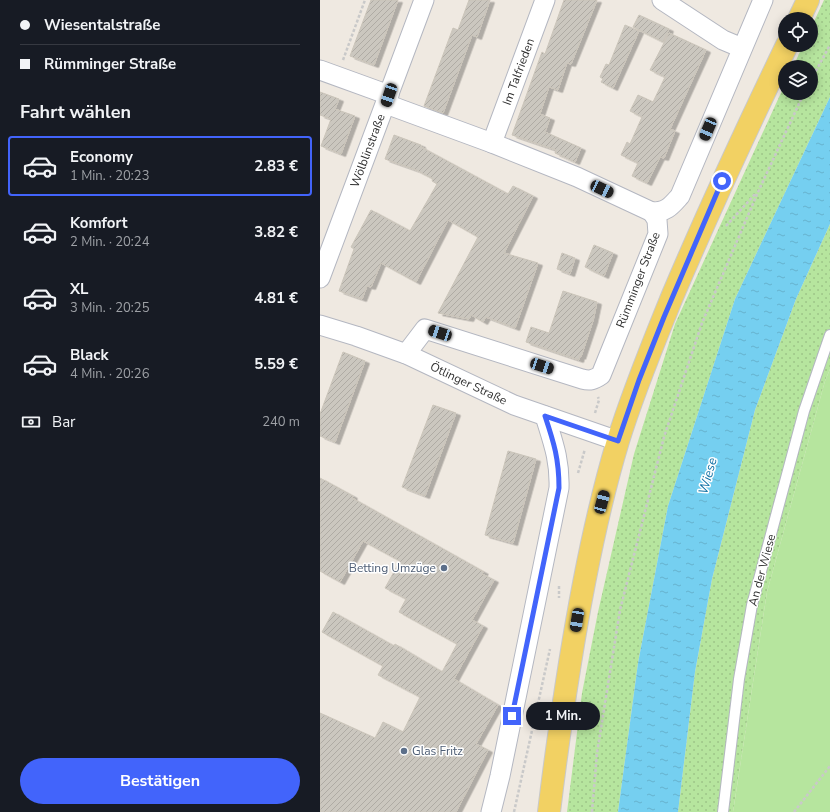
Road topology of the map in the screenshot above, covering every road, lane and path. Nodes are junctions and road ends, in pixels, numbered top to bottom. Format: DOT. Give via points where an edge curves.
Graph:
graph roads {
  1 [pos="365,0"];
  2 [pos="424,0"];
  3 [pos="545,0"];
  4 [pos="662,0"];
  5 [pos="763,0"];
  6 [pos="808,0"];
  7 [pos="802,12"];
  8 [pos="830,45"];
  9 [pos="742,48"];
  10 [pos="784,52"];
  11 [pos="818,67"];
  12 [pos="329,73"];
  13 [pos="387,99"];
  14 [pos="801,100"];
  15 [pos="492,143"];
  16 [pos="652,212"];
  17 [pos="320,278"];
  18 [pos="320,325"];
  19 [pos="830,335"];
  20 [pos="406,354"];
  21 [pos="545,416"];
  22 [pos="618,441"];
  23 [pos="551,647"];
  24 [pos="830,766"];
  25 [pos="491,812"];
  26 [pos="514,812"];
  27 [pos="549,812"];
  28 [pos="592,812"];
  29 [pos="723,812"];
  30 [pos="794,812"];
  1 -- 12 [label="path"];
  2 -- 13 [label="street, Wölblinstraße"];
  3 -- 15 [label="street, Im Talfrieden"];
  4 -- 9 [label="street" via="723,40"];
  5 -- 9 [label="street, Rümminger Straße"];
  6 -- 7 [label="main road"];
  8 -- 11 [label="path"];
  9 -- 16 [label="street, Rümminger Straße" via="680,196 670,208 662,212"];
  10 -- 22 [label="main road" via="722,181 682,273 639,380"];
  12 -- 13 [label="street"];
  13 -- 15 [label="street"];
  13 -- 17 [label="street, Wölblinstraße"];
  14 -- 28 [label="path" via="761,184 702,323 664,437 620,610 598,753"];
  15 -- 16 [label="street" via="577,177"];
  16 -- 20 [label="street, Rümminger Straße" via="657,220 658,234 603,369 595,379 582,379 425,329"];
  18 -- 20 [label="street, Ötlinger Straße"];
  19 -- 29 [label="lane, An der Wiese" via="804,411 752,605 739,679"];
  20 -- 21 [label="street, Ötlinger Straße" via="514,405"];
  21 -- 22 [label="street, Ötlinger Straße"];
  21 -- 25 [label="street" via="556,450 559,488"];
  22 -- 27 [label="main road" via="598,518 580,605"];
  23 -- 26 [label="path"];
  24 -- 30 [label="path"];
}
